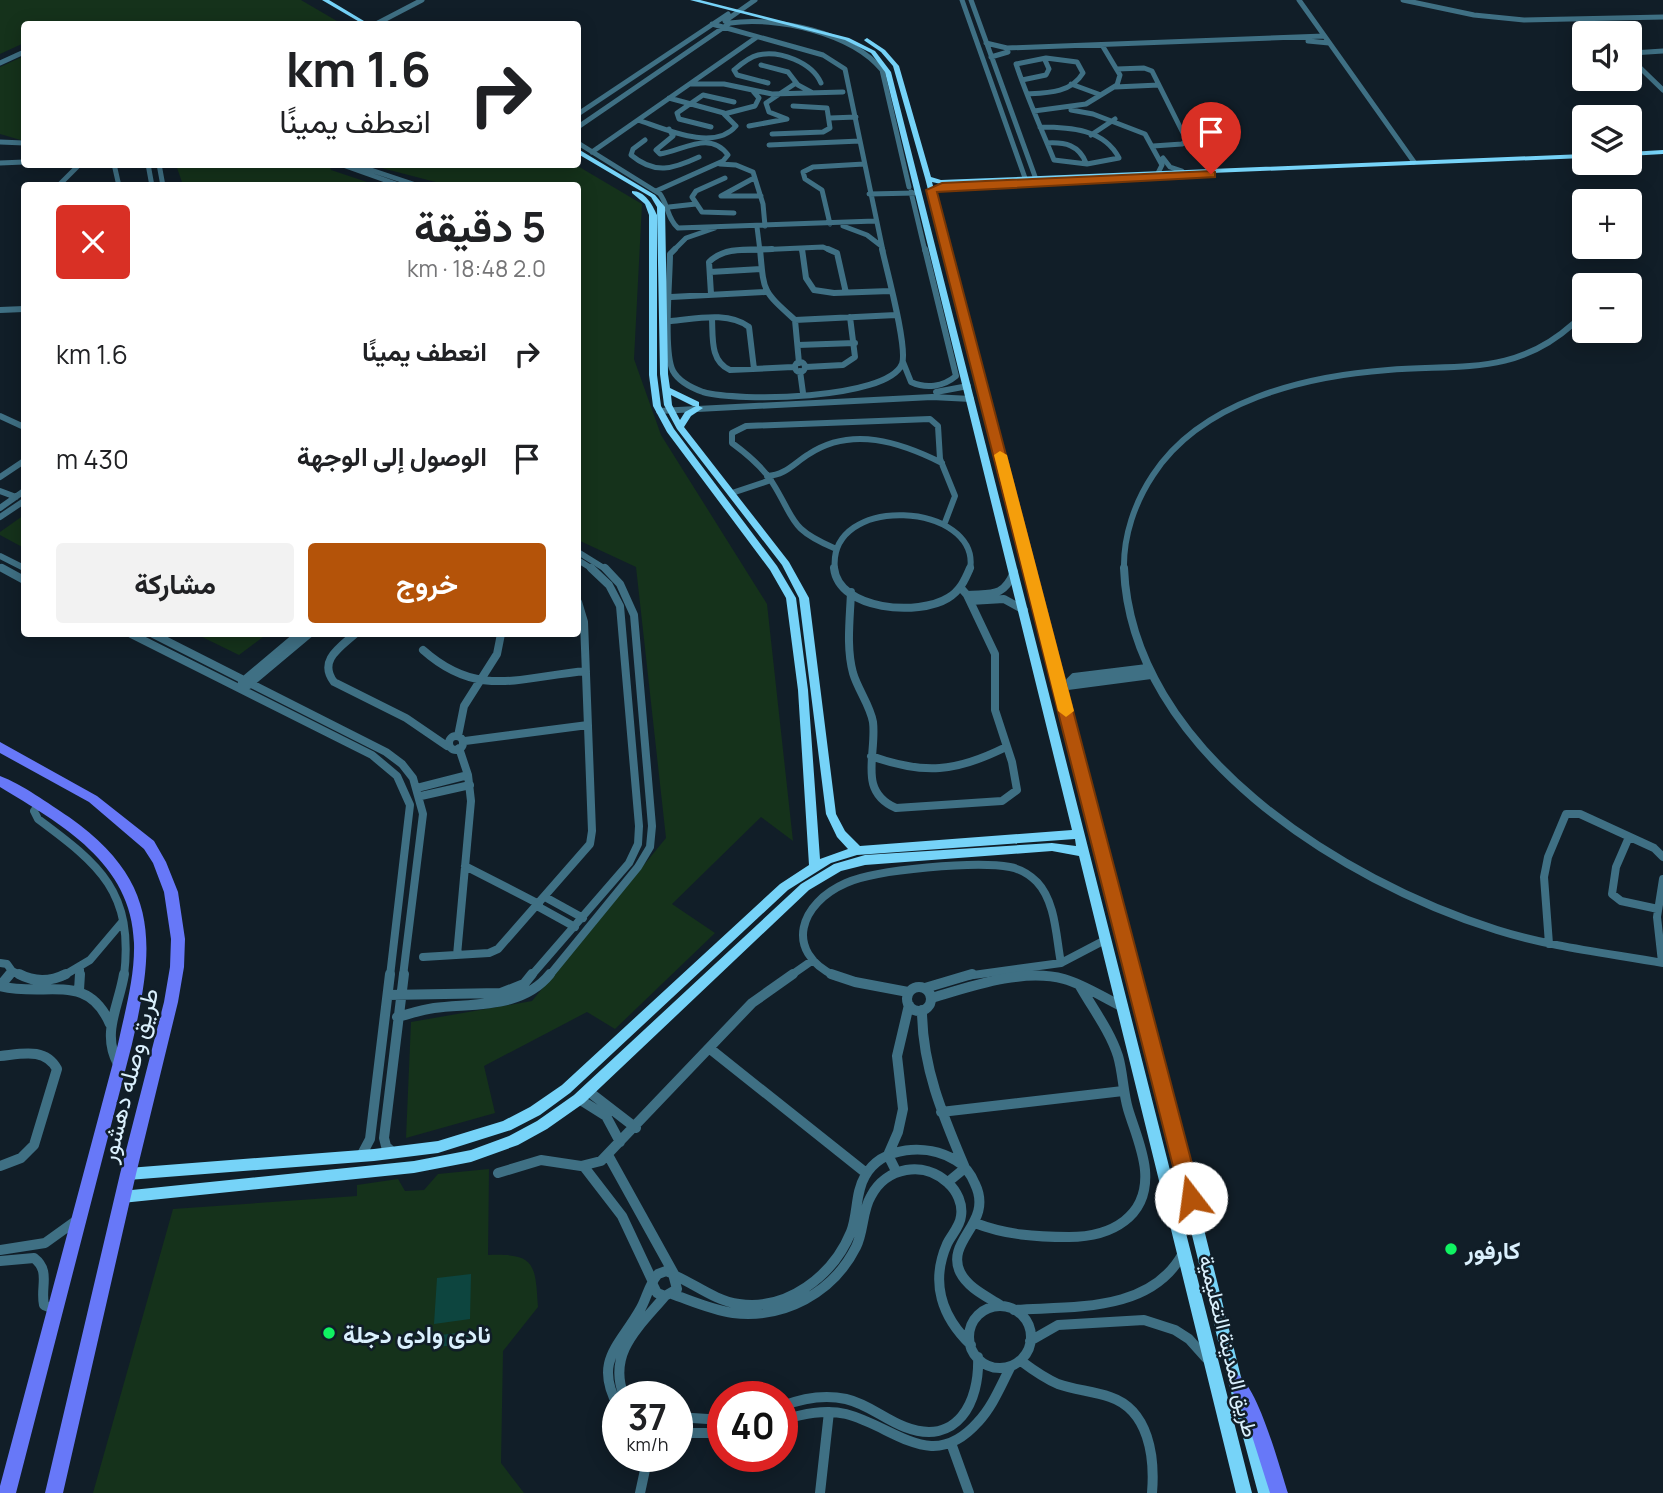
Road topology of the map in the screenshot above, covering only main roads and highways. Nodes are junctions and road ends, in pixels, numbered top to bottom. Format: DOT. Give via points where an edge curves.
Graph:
graph roads {
  1 [pos="0,747"];
  2 [pos="0,781"];
  3 [pos="1235,1381"];
  4 [pos="1274,1490"];
  5 [pos="7,1493"];
  6 [pos="54,1493"];
  1 -- 6 [label="main road, طريق وصله دهشور" via="93,799 136,832 159,862 171,892 178,939 177,967"];
  2 -- 5 [label="main road, طريق وصله دهشور" via="103,852 133,900 140,931 139,971 118,1064"];
  3 -- 4 [label="main road" via="1250,1405"];
}
